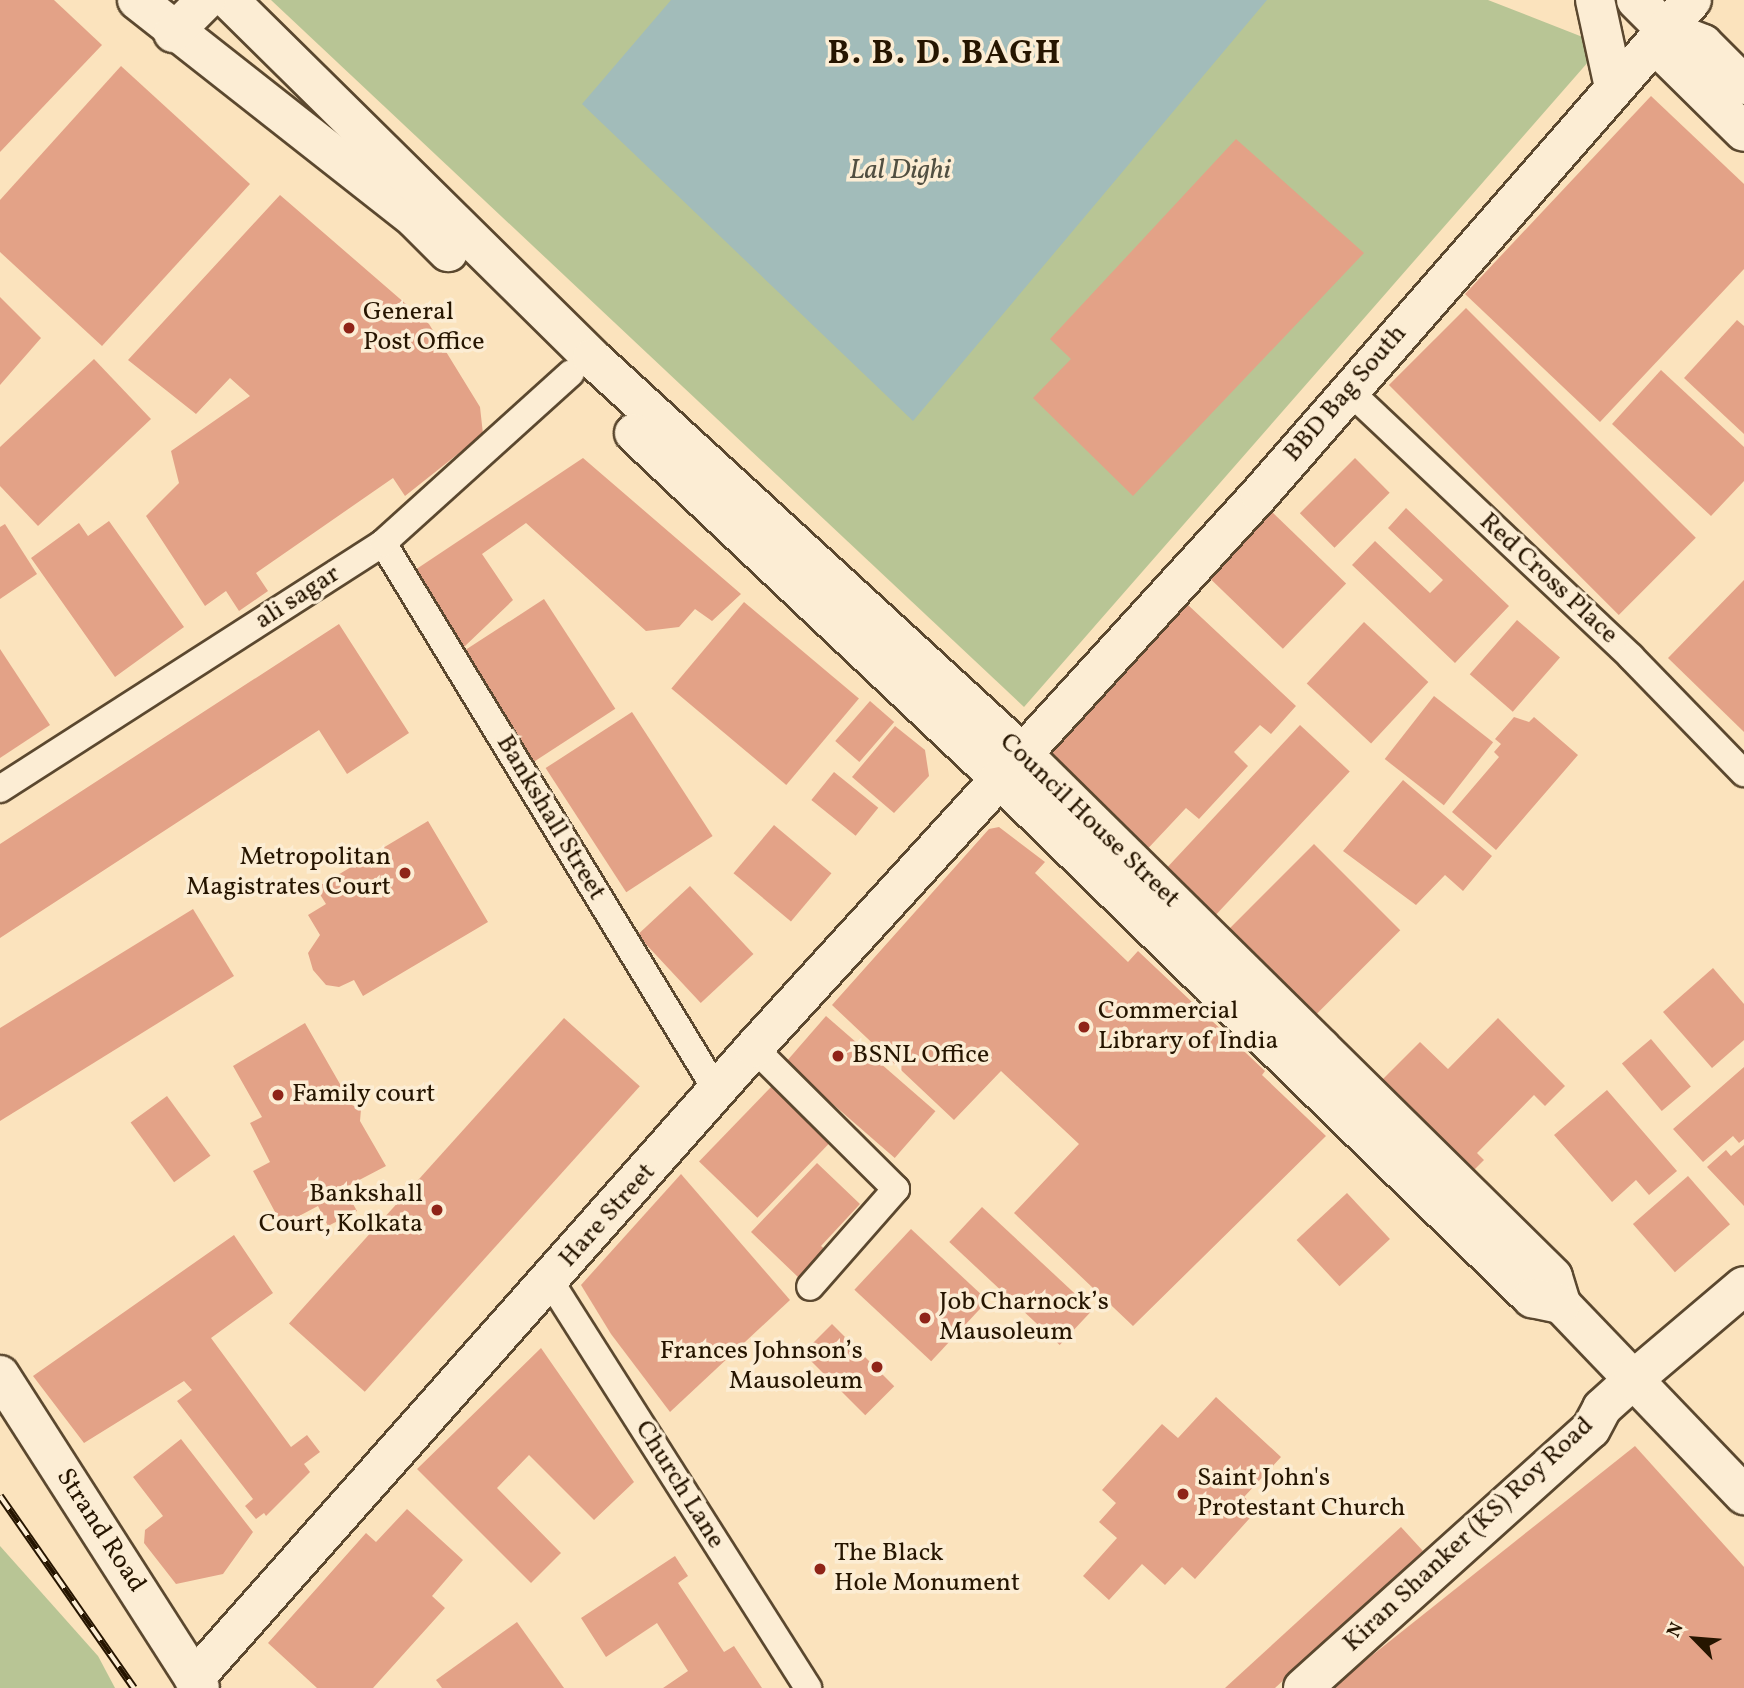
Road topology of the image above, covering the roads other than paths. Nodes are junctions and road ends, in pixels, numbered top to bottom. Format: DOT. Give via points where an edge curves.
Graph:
graph roads {
  1 [pos="137,0"];
  2 [pos="206,0"];
  3 [pos="229,0"];
  4 [pos="1595,0"];
  5 [pos="1636,0"];
  6 [pos="1692,0"];
  7 [pos="1665,29"];
  8 [pos="173,33"];
  9 [pos="1744,85"];
  10 [pos="1614,88"];
  11 [pos="1744,132"];
  12 [pos="581,365"];
  13 [pos="1347,389"];
  14 [pos="383,543"];
  15 [pos="1011,766"];
  16 [pos="1744,773"];
  17 [pos="0,789"];
  18 [pos="754,1048"];
  19 [pos="718,1093"];
  20 [pos="550,1281"];
  21 [pos="1744,1286"];
  22 [pos="810,1287"];
  23 [pos="1744,1310"];
  24 [pos="0,1375"];
  25 [pos="1640,1387"];
  26 [pos="1744,1495"];
  27 [pos="197,1683"];
  28 [pos="808,1688"];
  29 [pos="1303,1688"];
  1 -- 8 [label="main road"];
  2 -- 8 [label="main road"];
  3 -- 12 [label="main road"];
  4 -- 10 [label="main road"];
  5 -- 7 [label="main road"];
  6 -- 7 [label="main road, BBD Bag South"];
  7 -- 9 [label="main road" via="1703,44"];
  7 -- 10 [label="main road, BBD Bag South"];
  7 -- 11 [label="main road" via="1669,58"];
  8 -- 12 [label="main road" via="415,219"];
  10 -- 13 [label="main road, BBD Bag South"];
  12 -- 14 [label="street, ali sagar"];
  12 -- 15 [label="main road, Council House Street"];
  13 -- 15 [label="main road, BBD Bag South" via="1259,494"];
  13 -- 16 [label="street, Red Cross Place" via="1631,657"];
  14 -- 17 [label="street, ali sagar"];
  14 -- 19 [label="street, Bankshall Street"];
  15 -- 18 [label="main road, Hare Street"];
  15 -- 25 [label="main road, Council House Street" via="1532,1298 1561,1304"];
  18 -- 19 [label="main road, Hare Street"];
  18 -- 22 [label="street" via="896,1189"];
  19 -- 20 [label="main road, Hare Street"];
  20 -- 27 [label="main road, Hare Street"];
  20 -- 28 [label="street, Church Lane"];
  21 -- 25 [label="main road"];
  23 -- 25 [label="main road"];
  24 -- 27 [label="main road, Strand Road"];
  25 -- 26 [label="main road, Council House Street"];
  25 -- 29 [label="main road, Kiran Shanker (KS) Roy Road" via="1602,1408 1591,1429"];
}
